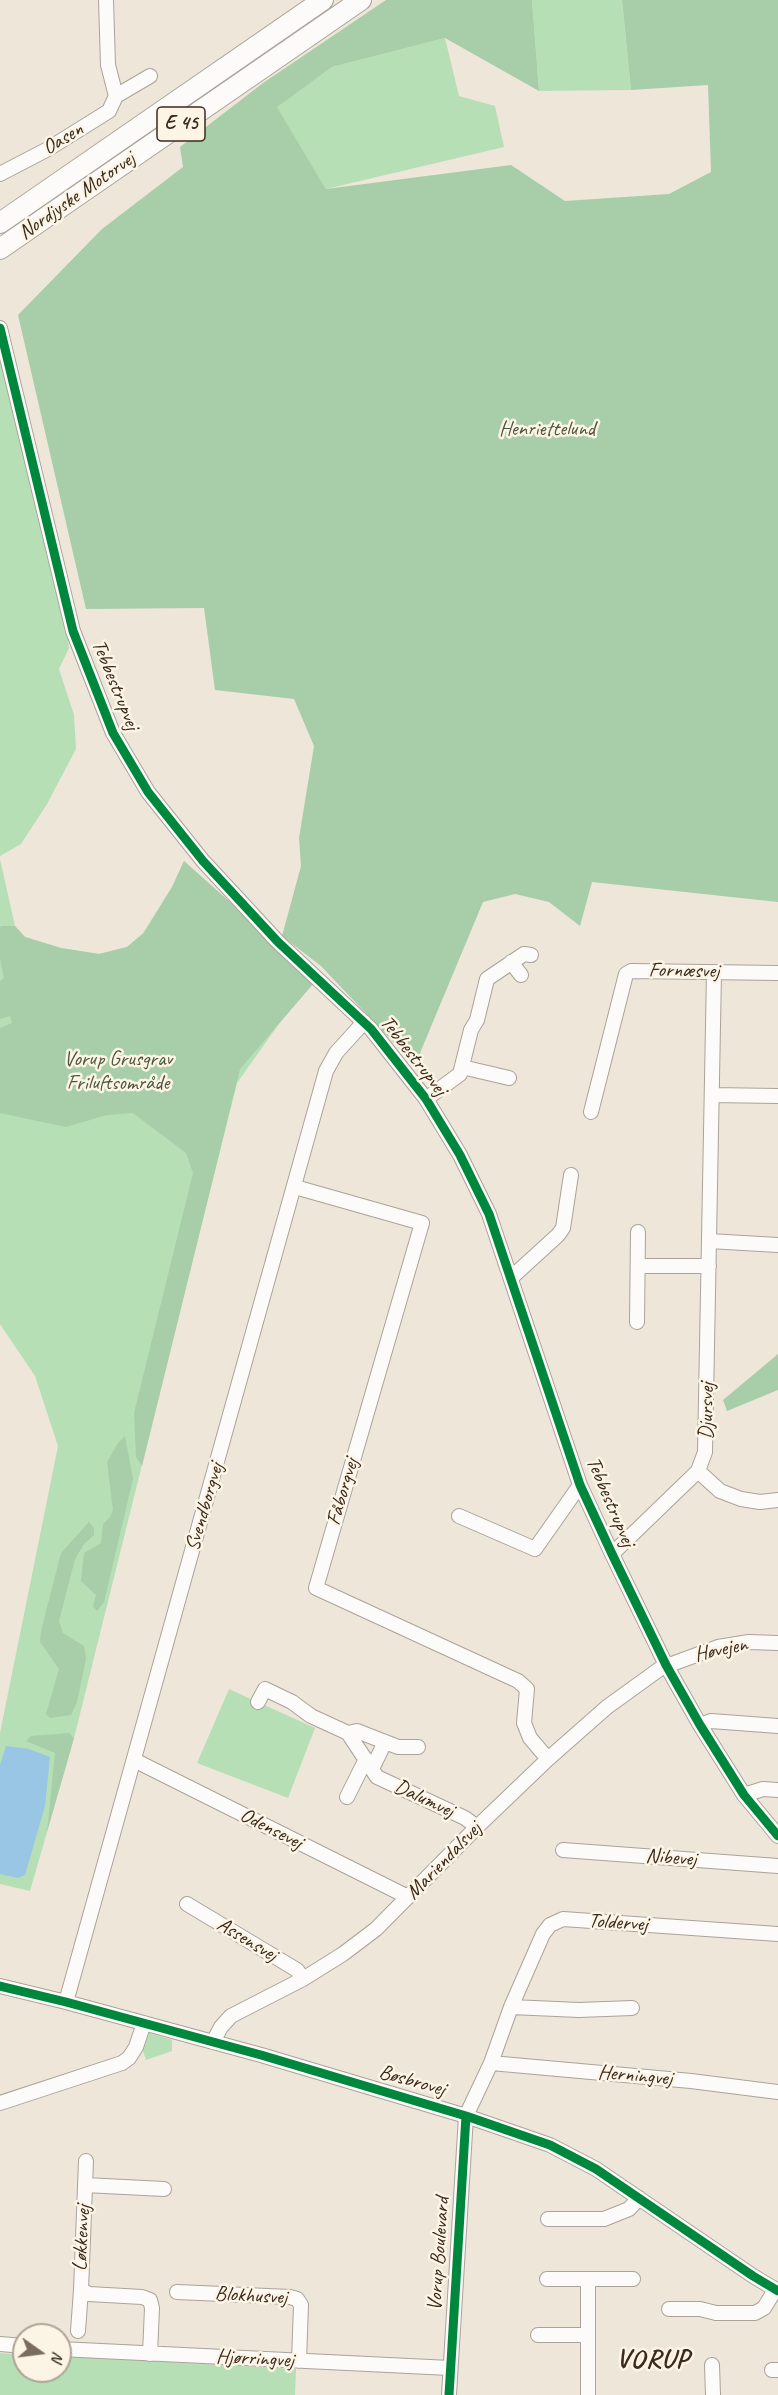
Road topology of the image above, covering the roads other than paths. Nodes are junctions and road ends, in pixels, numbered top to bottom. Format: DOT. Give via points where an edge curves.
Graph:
graph roads {
  1 [pos="106,0"];
  2 [pos="323,0"];
  3 [pos="361,0"];
  4 [pos="150,76"];
  5 [pos="116,96"];
  6 [pos="0,174"];
  7 [pos="0,222"];
  8 [pos="0,249"];
  9 [pos="0,327"];
  10 [pos="531,955"];
  11 [pos="512,962"];
  12 [pos="714,972"];
  13 [pos="778,973"];
  14 [pos="521,975"];
  15 [pos="364,1022"];
  16 [pos="462,1067"];
  17 [pos="509,1078"];
  18 [pos="712,1095"];
  19 [pos="778,1096"];
  20 [pos="426,1099"];
  21 [pos="591,1112"];
  22 [pos="571,1176"];
  23 [pos="294,1187"];
  24 [pos="638,1232"];
  25 [pos="709,1241"];
  26 [pos="778,1245"];
  27 [pos="638,1266"];
  28 [pos="709,1266"];
  29 [pos="512,1277"];
  30 [pos="638,1322"];
  31 [pos="698,1471"];
  32 [pos="580,1485"];
  33 [pos="778,1500"];
  34 [pos="459,1516"];
  35 [pos="612,1554"];
  36 [pos="778,1643"];
  37 [pos="666,1665"];
  38 [pos="258,1702"];
  39 [pos="700,1725"];
  40 [pos="778,1726"];
  41 [pos="348,1733"];
  42 [pos="385,1742"];
  43 [pos="418,1747"];
  44 [pos="548,1759"];
  45 [pos="134,1760"];
  46 [pos="369,1764"];
  47 [pos="778,1790"];
  48 [pos="744,1795"];
  49 [pos="347,1797"];
  50 [pos="477,1827"];
  51 [pos="778,1836"];
  52 [pos="564,1850"];
  53 [pos="778,1866"];
  54 [pos="408,1897"];
  55 [pos="187,1904"];
  56 [pos="778,1934"];
  57 [pos="303,1979"];
  58 [pos="0,1986"];
  59 [pos="66,2002"];
  60 [pos="511,2007"];
  61 [pos="632,2008"];
  62 [pos="144,2023"];
  63 [pos="213,2042"];
  64 [pos="491,2063"];
  65 [pos="778,2092"];
  66 [pos="0,2103"];
  67 [pos="466,2116"];
  68 [pos="86,2161"];
  69 [pos="85,2185"];
  70 [pos="164,2189"];
  71 [pos="639,2198"];
  72 [pos="548,2219"];
  73 [pos="547,2279"];
  74 [pos="588,2279"];
  75 [pos="633,2279"];
  76 [pos="81,2290"];
  77 [pos="777,2290"];
  78 [pos="177,2292"];
  79 [pos="669,2309"];
  80 [pos="78,2331"];
  81 [pos="538,2335"];
  82 [pos="588,2335"];
  83 [pos="72,2350"];
  84 [pos="150,2354"];
  85 [pos="299,2361"];
  86 [pos="712,2365"];
  87 [pos="450,2368"];
  88 [pos="449,2395"];
  89 [pos="588,2395"];
  90 [pos="713,2395"];
  1 -- 5 [label="street" via="108,65"];
  2 -- 7 [label="highway, Nordjyske Motorvej / E 45"];
  3 -- 8 [label="highway, Nordjyske Motorvej / E 45"];
  4 -- 5 [label="street, Oasen"];
  5 -- 6 [label="street, Oasen" via="109,111"];
  9 -- 15 [label="street, Tebbestrupvej" via="73,631 113,733 148,792 203,861 278,942"];
  10 -- 11 [label="street" via="524,954"];
  11 -- 14 [label="street"];
  11 -- 16 [label="street" via="487,979"];
  12 -- 13 [label="street, Fornæsvej"];
  12 -- 18 [label="street, Djursvej"];
  12 -- 21 [label="street, Fornæsvej" via="626,974"];
  15 -- 20 [label="street, Tebbestrupvej"];
  15 -- 23 [label="street, Svendborgvej" via="336,1053 326,1071"];
  16 -- 17 [label="street"];
  16 -- 20 [label="street" via="460,1074"];
  18 -- 19 [label="street"];
  18 -- 25 [label="street, Djursvej"];
  20 -- 29 [label="street, Tebbestrupvej" via="480,1192"];
  22 -- 29 [label="street" via="563,1228"];
  23 -- 44 [label="street, Fåborgvej" via="422,1223 316,1588 518,1681 526,1689 524,1723 530,1738"];
  23 -- 45 [label="street, Svendborgvej"];
  24 -- 27 [label="street"];
  25 -- 26 [label="street"];
  25 -- 28 [label="street, Djursvej"];
  27 -- 28 [label="street"];
  27 -- 30 [label="street"];
  28 -- 31 [label="street, Djursvej" via="707,1442"];
  29 -- 32 [label="street, Tebbestrupvej"];
  31 -- 33 [label="street" via="720,1491 741,1499"];
  31 -- 35 [label="street, Djursvej"];
  32 -- 34 [label="street" via="535,1549"];
  32 -- 35 [label="street, Tebbestrupvej"];
  35 -- 37 [label="street, Tebbestrupvej"];
  36 -- 37 [label="street, Høvejen" via="718,1647"];
  37 -- 39 [label="street, Tebbestrupvej"];
  37 -- 44 [label="street, Mariendalsvej" via="607,1707"];
  38 -- 41 [label="street, Dalumvej" via="265,1689"];
  39 -- 40 [label="street" via="711,1721"];
  39 -- 48 [label="street, Tebbestrupvej"];
  41 -- 42 [label="street, Dalumvej" via="357,1731"];
  41 -- 46 [label="street, Dalumvej"];
  42 -- 43 [label="street, Dalumvej"];
  42 -- 46 [label="street, Dalumvej"];
  44 -- 50 [label="street, Mariendalsvej"];
  45 -- 54 [label="street, Odensevej"];
  45 -- 59 [label="street, Svendborgvej"];
  46 -- 49 [label="street, Dalumvej"];
  46 -- 50 [label="street, Dalumvej" via="377,1776"];
  47 -- 48 [label="street" via="763,1789"];
  48 -- 51 [label="street, Tebbestrupvej"];
  50 -- 54 [label="street, Mariendalsvej"];
  52 -- 53 [label="street, Nibevej"];
  54 -- 57 [label="street, Mariendalsvej" via="376,1929"];
  55 -- 57 [label="street, Assensvej" via="297,1970"];
  56 -- 60 [label="street, Toldervej" via="562,1918 543,1934"];
  57 -- 63 [label="street, Mariendalsvej" via="231,2016"];
  58 -- 59 [label="street, Bøsbrovej"];
  59 -- 62 [label="street, Bøsbrovej"];
  60 -- 61 [label="street"];
  60 -- 64 [label="street, Toldervej"];
  62 -- 63 [label="street, Bøsbrovej"];
  62 -- 66 [label="street" via="136,2047 122,2063"];
  63 -- 67 [label="street, Bøsbrovej"];
  64 -- 65 [label="street, Herningvej"];
  64 -- 67 [label="street, Toldervej"];
  67 -- 71 [label="street, Bøsbrovej" via="550,2145"];
  67 -- 87 [label="street, Vorup Boulevard"];
  68 -- 69 [label="street, Løkkenvej"];
  69 -- 70 [label="street, Løkkenvej"];
  69 -- 76 [label="street, Løkkenvej"];
  71 -- 72 [label="street" via="629,2209 604,2219"];
  71 -- 77 [label="street, Bøsbrovej"];
  73 -- 74 [label="street"];
  74 -- 75 [label="street"];
  74 -- 82 [label="street"];
  76 -- 80 [label="street, Løkkenvej"];
  76 -- 84 [label="street, Løkkenvej" via="150,2300"];
  77 -- 79 [label="street, Bøsbrovej" via="764,2308 755,2313"];
  78 -- 85 [label="street, Blokhusvej" via="297,2299 302,2305"];
  81 -- 82 [label="street"];
  82 -- 89 [label="street"];
  83 -- 84 [label="street, Hjørringvej"];
  84 -- 85 [label="street, Hjørringvej"];
  85 -- 87 [label="street, Hjørringvej"];
  86 -- 90 [label="street"];
  87 -- 88 [label="street, Vorup Boulevard"];
}
